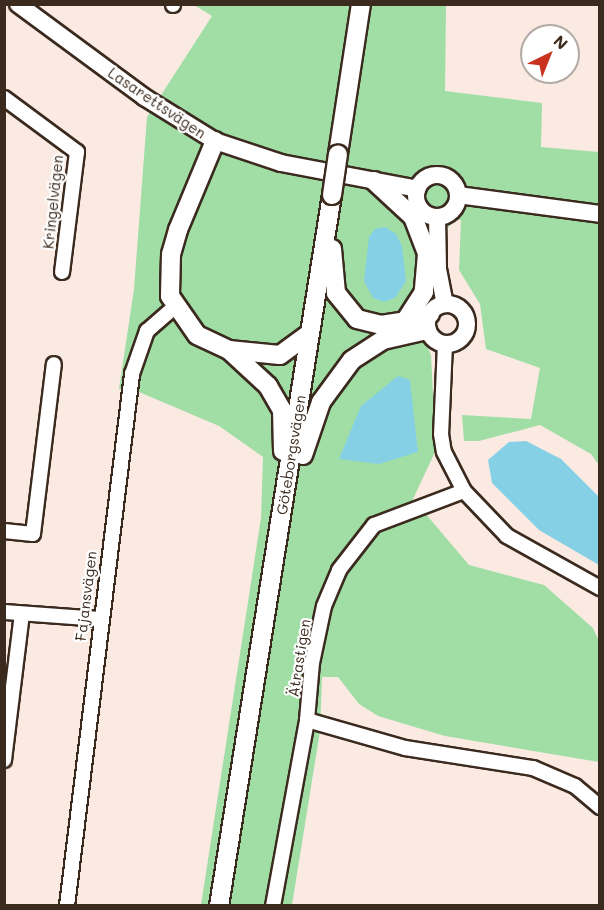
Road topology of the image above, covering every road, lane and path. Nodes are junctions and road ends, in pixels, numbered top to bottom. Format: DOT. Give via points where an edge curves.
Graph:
graph roads {
  1 [pos="18,4"];
  2 [pos="361,4"];
  3 [pos="4,98"];
  4 [pos="215,141"];
  5 [pos="374,181"];
  6 [pos="418,189"];
  7 [pos="458,195"];
  8 [pos="336,196"];
  9 [pos="600,214"];
  10 [pos="437,217"];
  11 [pos="62,272"];
  12 [pos="176,306"];
  13 [pos="434,316"];
  14 [pos="405,321"];
  15 [pos="309,334"];
  16 [pos="445,344"];
  17 [pos="229,350"];
  18 [pos="54,364"];
  19 [pos="464,491"];
  20 [pos="4,531"];
  21 [pos="277,544"];
  22 [pos="600,588"];
  23 [pos="267,605"];
  24 [pos="4,612"];
  25 [pos="22,614"];
  26 [pos="99,619"];
  27 [pos="10,668"];
  28 [pos="306,720"];
  29 [pos="4,760"];
  30 [pos="600,807"];
  31 [pos="67,906"];
  32 [pos="219,906"];
  33 [pos="273,906"];
  1 -- 4 [label="street, Lasarettsvägen" via="144,97"];
  2 -- 8 [label="main road, Göteborgsvägen, bridge"];
  3 -- 11 [label="street, Kringelvägen" via="77,152"];
  4 -- 5 [label="street, Lasarettsvägen" via="281,163"];
  4 -- 12 [label="main road" via="171,254 170,296"];
  5 -- 6 [label="street, Lasarettsvägen"];
  5 -- 14 [label="main road" via="413,217 427,254 424,292"];
  6 -- 7 [label="street" via="426,179 443,176 455,185"];
  6 -- 10 [label="street" via="419,207"];
  7 -- 9 [label="street"];
  7 -- 10 [label="street" via="452,212"];
  8 -- 14 [label="main road" via="332,267 341,303 353,316 369,324"];
  8 -- 15 [label="main road, Göteborgsvägen"];
  10 -- 13 [label="street"];
  12 -- 17 [label="main road" via="196,335"];
  12 -- 26 [label="street, Fajansvägen" via="147,331 136,358"];
  13 -- 14 [label="main road"];
  13 -- 16 [label="street" via="434,340"];
  13 -- 16 [label="street" via="460,310 467,326 459,340"];
  13 -- 21 [label="main road" via="375,344 352,360 333,381 307,434 291,526"];
  15 -- 17 [label="main road" via="280,355"];
  15 -- 21 [label="main road, Göteborgsvägen"];
  16 -- 19 [label="street" via="441,434 444,452"];
  17 -- 23 [label="main road" via="268,386 282,410 282,466 261,594"];
  18 -- 20 [label="street" via="33,534"];
  19 -- 22 [label="street" via="507,536"];
  19 -- 28 [label="street, Ätrastigen" via="374,525 356,545 339,570 324,606"];
  21 -- 23 [label="main road, Göteborgsvägen"];
  23 -- 32 [label="main road, Göteborgsvägen"];
  24 -- 25 [label="street"];
  25 -- 26 [label="street"];
  25 -- 27 [label="street"];
  26 -- 31 [label="street, Fajansvägen"];
  27 -- 29 [label="street"];
  28 -- 30 [label="street" via="405,748 533,768 575,786"];
  28 -- 33 [label="street, Ätrastigen"];
}
